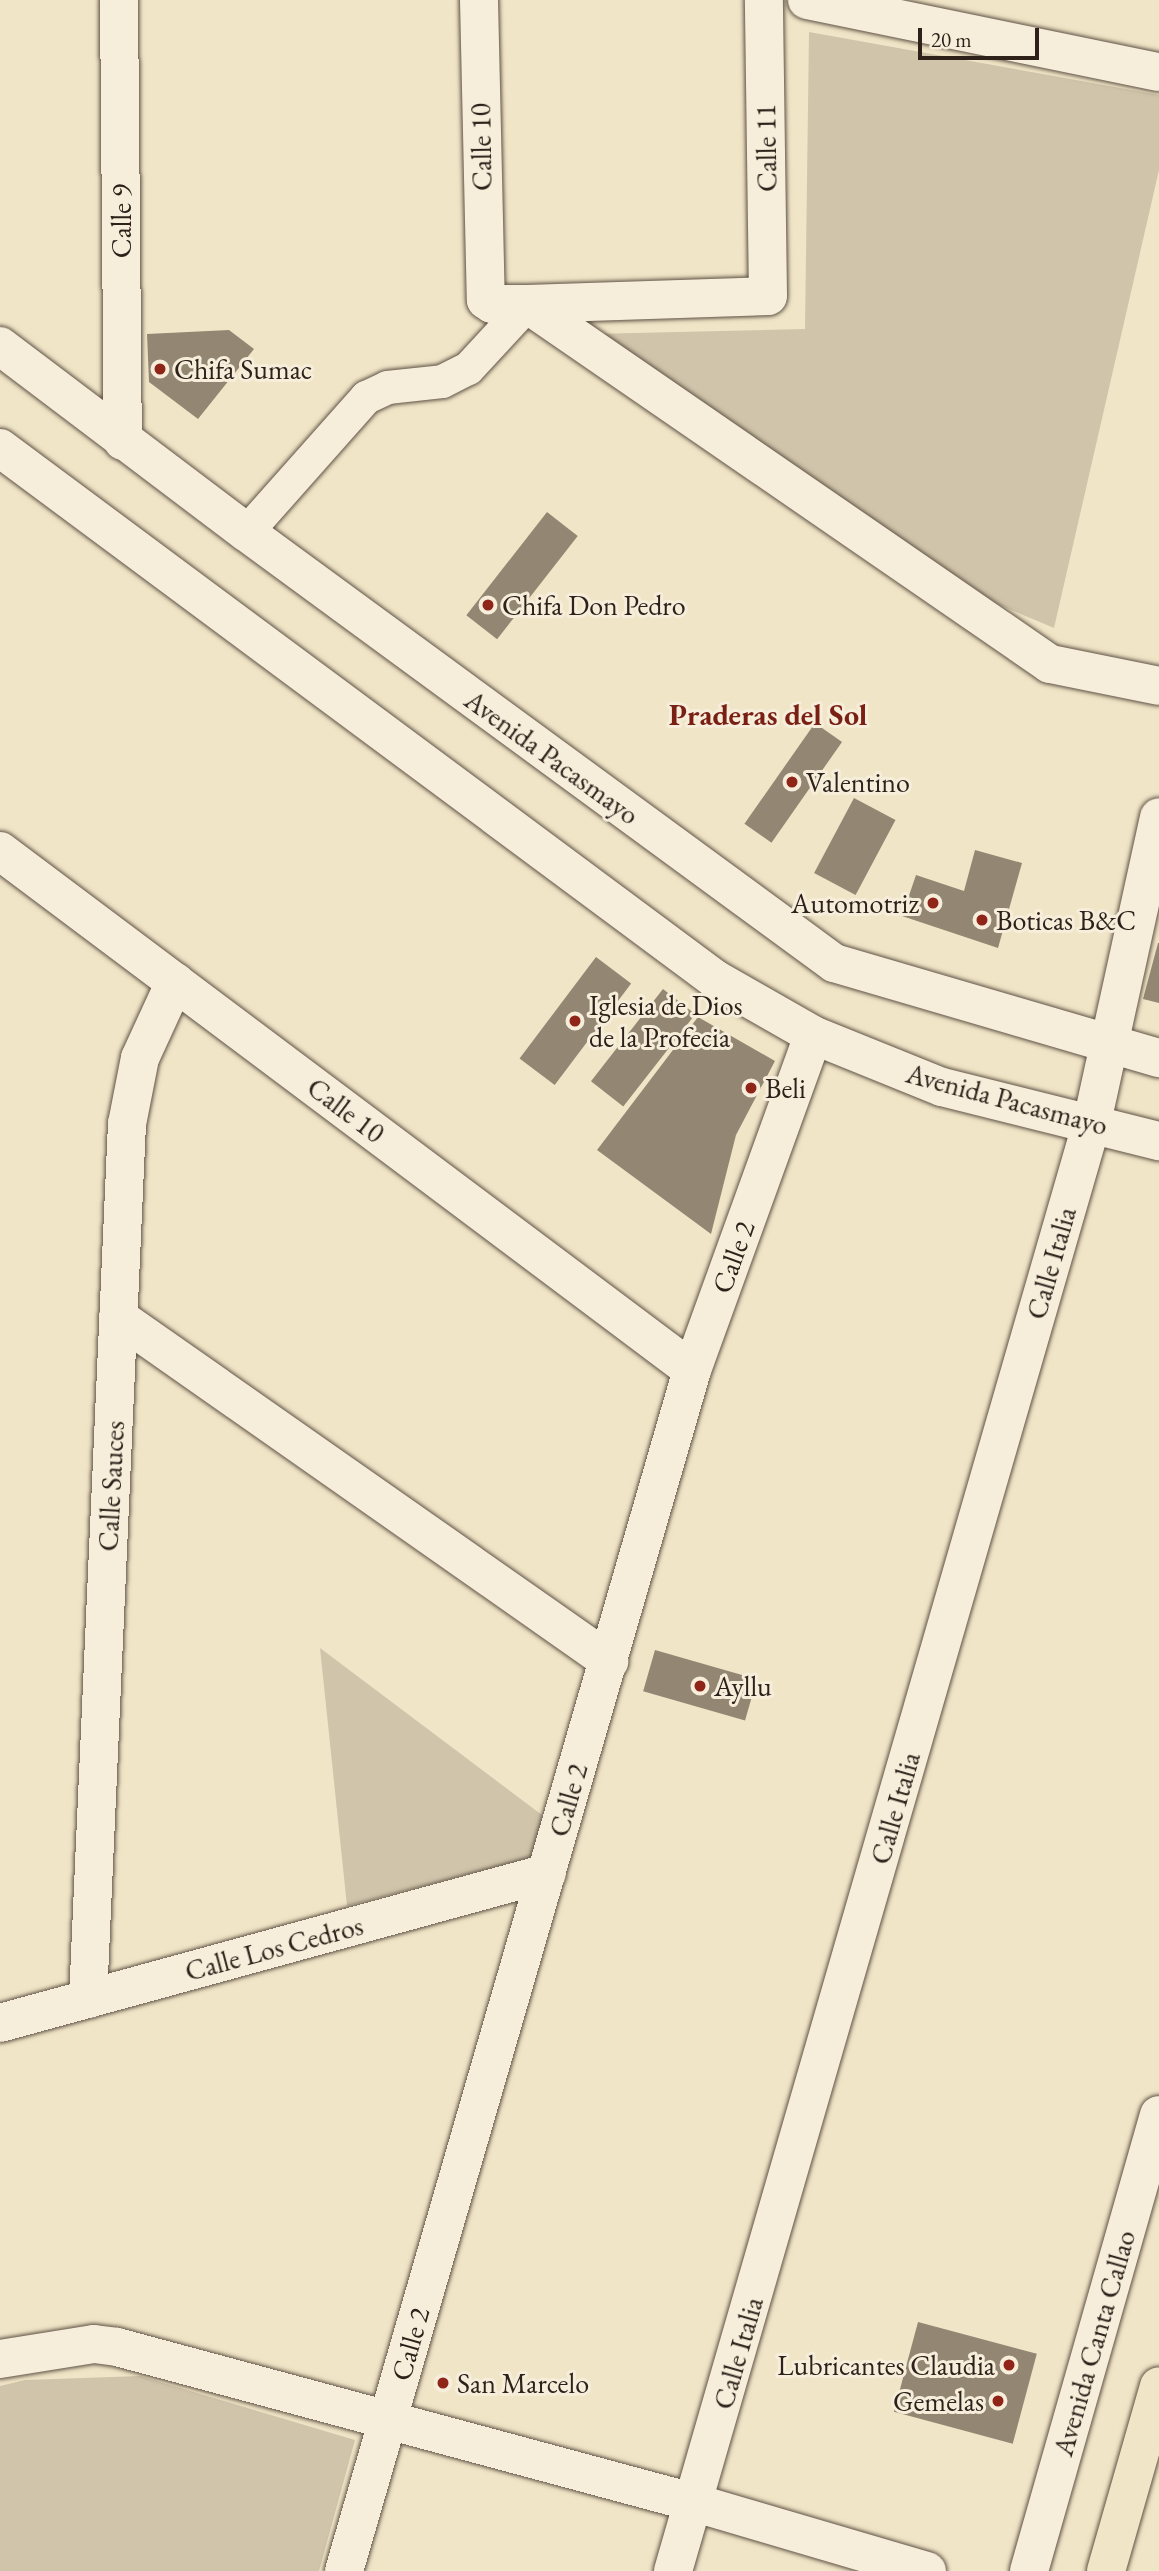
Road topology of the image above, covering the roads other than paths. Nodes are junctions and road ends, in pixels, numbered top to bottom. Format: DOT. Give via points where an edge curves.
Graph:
graph roads {
  1 [pos="479,0"];
  2 [pos="764,0"];
  3 [pos="807,0"];
  4 [pos="117,2"];
  5 [pos="1159,72"];
  6 [pos="527,304"];
  7 [pos="0,346"];
  8 [pos="123,441"];
  9 [pos="0,448"];
  10 [pos="246,532"];
  11 [pos="1159,686"];
  12 [pos="1159,817"];
  13 [pos="0,851"];
  14 [pos="175,982"];
  15 [pos="813,1035"];
  16 [pos="1107,1043"];
  17 [pos="1159,1058"];
  18 [pos="1092,1122"];
  19 [pos="1159,1141"];
  20 [pos="118,1317"];
  21 [pos="692,1370"];
  22 [pos="608,1661"];
  23 [pos="547,1872"];
  24 [pos="88,1999"];
  25 [pos="0,2023"];
  26 [pos="1159,2115"];
  27 [pos="0,2359"];
  28 [pos="1159,2386"];
  29 [pos="388,2420"];
  30 [pos="692,2502"];
  31 [pos="344,2571"];
  32 [pos="673,2571"];
  33 [pos="926,2571"];
  34 [pos="1029,2571"];
  35 [pos="1106,2571"];
  1 -- 6 [label="street, Calle 10" via="483,294 492,304"];
  2 -- 6 [label="street, Calle 11" via="768,296"];
  3 -- 5 [label="street"];
  4 -- 8 [label="street, Calle 9"];
  6 -- 10 [label="street" via="468,368 442,381 387,387 366,397"];
  6 -- 11 [label="street" via="1050,664"];
  7 -- 8 [label="street, Avenida Pacasmayo"];
  8 -- 10 [label="street, Avenida Pacasmayo"];
  9 -- 15 [label="street, Avenida Pacasmayo" via="715,979"];
  10 -- 16 [label="street, Avenida Pacasmayo" via="834,963"];
  12 -- 16 [label="street, Calle Italia"];
  13 -- 14 [label="street, Calle 10"];
  14 -- 20 [label="street, Calle Sauces" via="140,1058 127,1124"];
  14 -- 21 [label="street, Calle 10"];
  15 -- 18 [label="street, Avenida Pacasmayo" via="942,1087"];
  15 -- 21 [label="street, Calle 2"];
  16 -- 17 [label="street, Avenida Pacasmayo"];
  16 -- 18 [label="street, Calle Italia"];
  18 -- 19 [label="street, Avenida Pacasmayo"];
  18 -- 30 [label="street, Calle Italia"];
  20 -- 22 [label="street"];
  20 -- 24 [label="street, Calle Sauces"];
  21 -- 22 [label="street, Calle 2"];
  22 -- 23 [label="street, Calle 2"];
  23 -- 24 [label="street, Calle Los Cedros"];
  23 -- 29 [label="street, Calle 2"];
  24 -- 25 [label="street, Calle Los Cedros"];
  26 -- 34 [label="street, Avenida Canta Callao"];
  27 -- 29 [label="street" via="94,2344"];
  28 -- 35 [label="highway"];
  29 -- 30 [label="street"];
  29 -- 31 [label="street, Calle 2"];
  30 -- 32 [label="street, Calle Italia"];
  30 -- 33 [label="street"];
}
